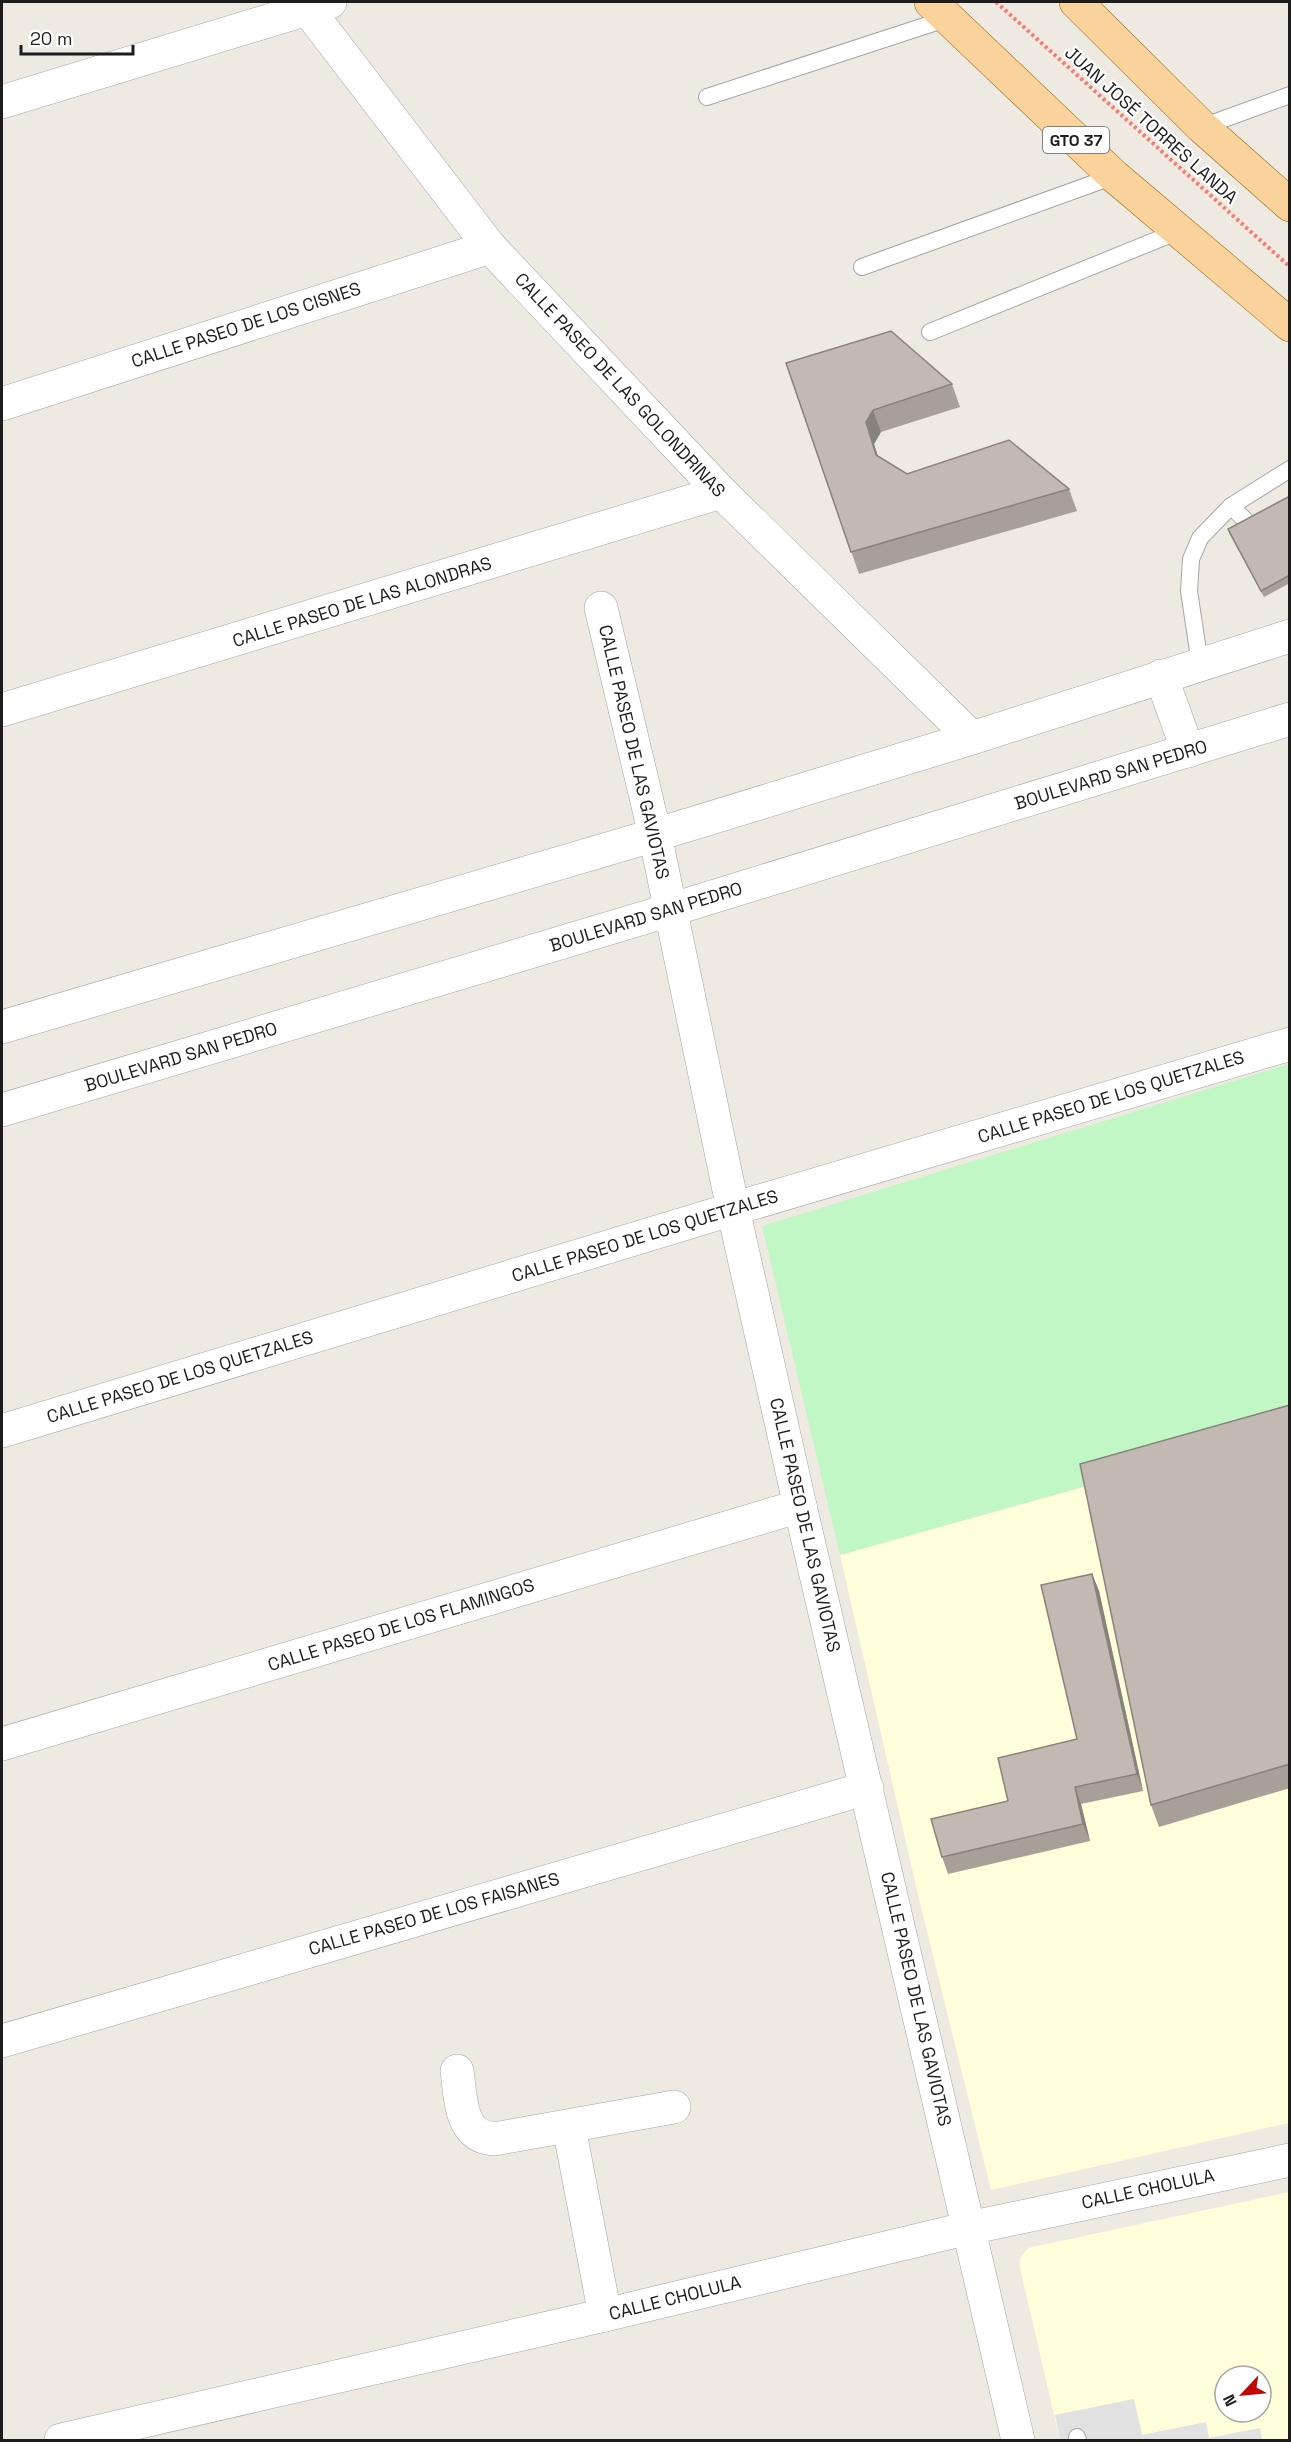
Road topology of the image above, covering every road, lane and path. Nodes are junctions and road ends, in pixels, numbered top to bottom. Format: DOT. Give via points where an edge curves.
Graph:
graph roads {
  1 [pos="996,2"];
  2 [pos="1076,2"];
  3 [pos="313,4"];
  4 [pos="940,10"];
  5 [pos="1290,95"];
  6 [pos="707,97"];
  7 [pos="2,102"];
  8 [pos="1202,127"];
  9 [pos="1114,176"];
  10 [pos="1290,205"];
  11 [pos="1179,231"];
  12 [pos="490,247"];
  13 [pos="862,267"];
  14 [pos="1290,267"];
  15 [pos="1290,325"];
  16 [pos="930,332"];
  17 [pos="2,404"];
  18 [pos="1287,477"];
  19 [pos="721,492"];
  20 [pos="1231,506"];
  21 [pos="1249,524"];
  22 [pos="601,608"];
  23 [pos="1290,636"];
  24 [pos="1200,664"];
  25 [pos="1161,676"];
  26 [pos="2,710"];
  27 [pos="1290,719"];
  28 [pos="972,738"];
  29 [pos="1188,751"];
  30 [pos="656,835"];
  31 [pos="670,910"];
  32 [pos="2,1027"];
  33 [pos="1290,1044"];
  34 [pos="2,1110"];
  35 [pos="733,1209"];
  36 [pos="2,1431"];
  37 [pos="800,1506"];
  38 [pos="2,1744"];
  39 [pos="867,1788"];
  40 [pos="2,2041"];
  41 [pos="457,2071"];
  42 [pos="674,2107"];
  43 [pos="569,2127"];
  44 [pos="1290,2160"];
  45 [pos="969,2228"];
  46 [pos="605,2315"];
  47 [pos="61,2440"];
  48 [pos="1018,2440"];
  1 -- 14 [label="path, JUAN JOSÉ TORRES LANDA"];
  2 -- 8 [label="main road"];
  3 -- 7 [label="street"];
  3 -- 12 [label="street, CALLE PASEO DE LAS GOLONDRINAS"];
  4 -- 6 [label="lane"];
  4 -- 9 [label="main road, GTO 37"];
  5 -- 8 [label="lane"];
  8 -- 10 [label="main road"];
  9 -- 11 [label="main road, GTO 37"];
  9 -- 13 [label="lane"];
  11 -- 15 [label="main road, GTO 37"];
  11 -- 16 [label="lane"];
  12 -- 17 [label="street, CALLE PASEO DE LOS CISNES"];
  12 -- 19 [label="street, CALLE PASEO DE LAS GOLONDRINAS"];
  18 -- 20 [label="lane"];
  19 -- 26 [label="street, CALLE PASEO DE LAS ALONDRAS"];
  19 -- 28 [label="street, CALLE PASEO DE LAS GOLONDRINAS"];
  20 -- 21 [label="lane"];
  20 -- 24 [label="lane" via="1200,538 1191,559 1189,591"];
  22 -- 30 [label="street, CALLE PASEO DE LAS GAVIOTAS"];
  23 -- 24 [label="street"];
  24 -- 25 [label="street"];
  25 -- 28 [label="street"];
  25 -- 29 [label="street"];
  27 -- 29 [label="street, BOULEVARD SAN PEDRO"];
  28 -- 30 [label="street"];
  29 -- 31 [label="street, BOULEVARD SAN PEDRO"];
  30 -- 31 [label="street, CALLE PASEO DE LAS GAVIOTAS"];
  30 -- 32 [label="street"];
  31 -- 34 [label="street, BOULEVARD SAN PEDRO"];
  31 -- 35 [label="street, CALLE PASEO DE LAS GAVIOTAS"];
  33 -- 35 [label="street, CALLE PASEO DE LOS QUETZALES"];
  35 -- 36 [label="street, CALLE PASEO DE LOS QUETZALES"];
  35 -- 37 [label="street, CALLE PASEO DE LAS GAVIOTAS"];
  37 -- 38 [label="street, CALLE PASEO DE LOS FLAMINGOS"];
  37 -- 39 [label="street, CALLE PASEO DE LAS GAVIOTAS"];
  39 -- 40 [label="street, CALLE PASEO DE LOS FAISANES"];
  39 -- 45 [label="street, CALLE PASEO DE LAS GAVIOTAS"];
  41 -- 43 [label="street" via="464,2115 472,2131 482,2138"];
  42 -- 43 [label="street"];
  43 -- 46 [label="street"];
  44 -- 45 [label="street, CALLE CHOLULA"];
  45 -- 46 [label="street, CALLE CHOLULA"];
  45 -- 48 [label="street, CALLE PASEO DE LAS GAVIOTAS"];
  46 -- 47 [label="street, CALLE CHOLULA"];
}
